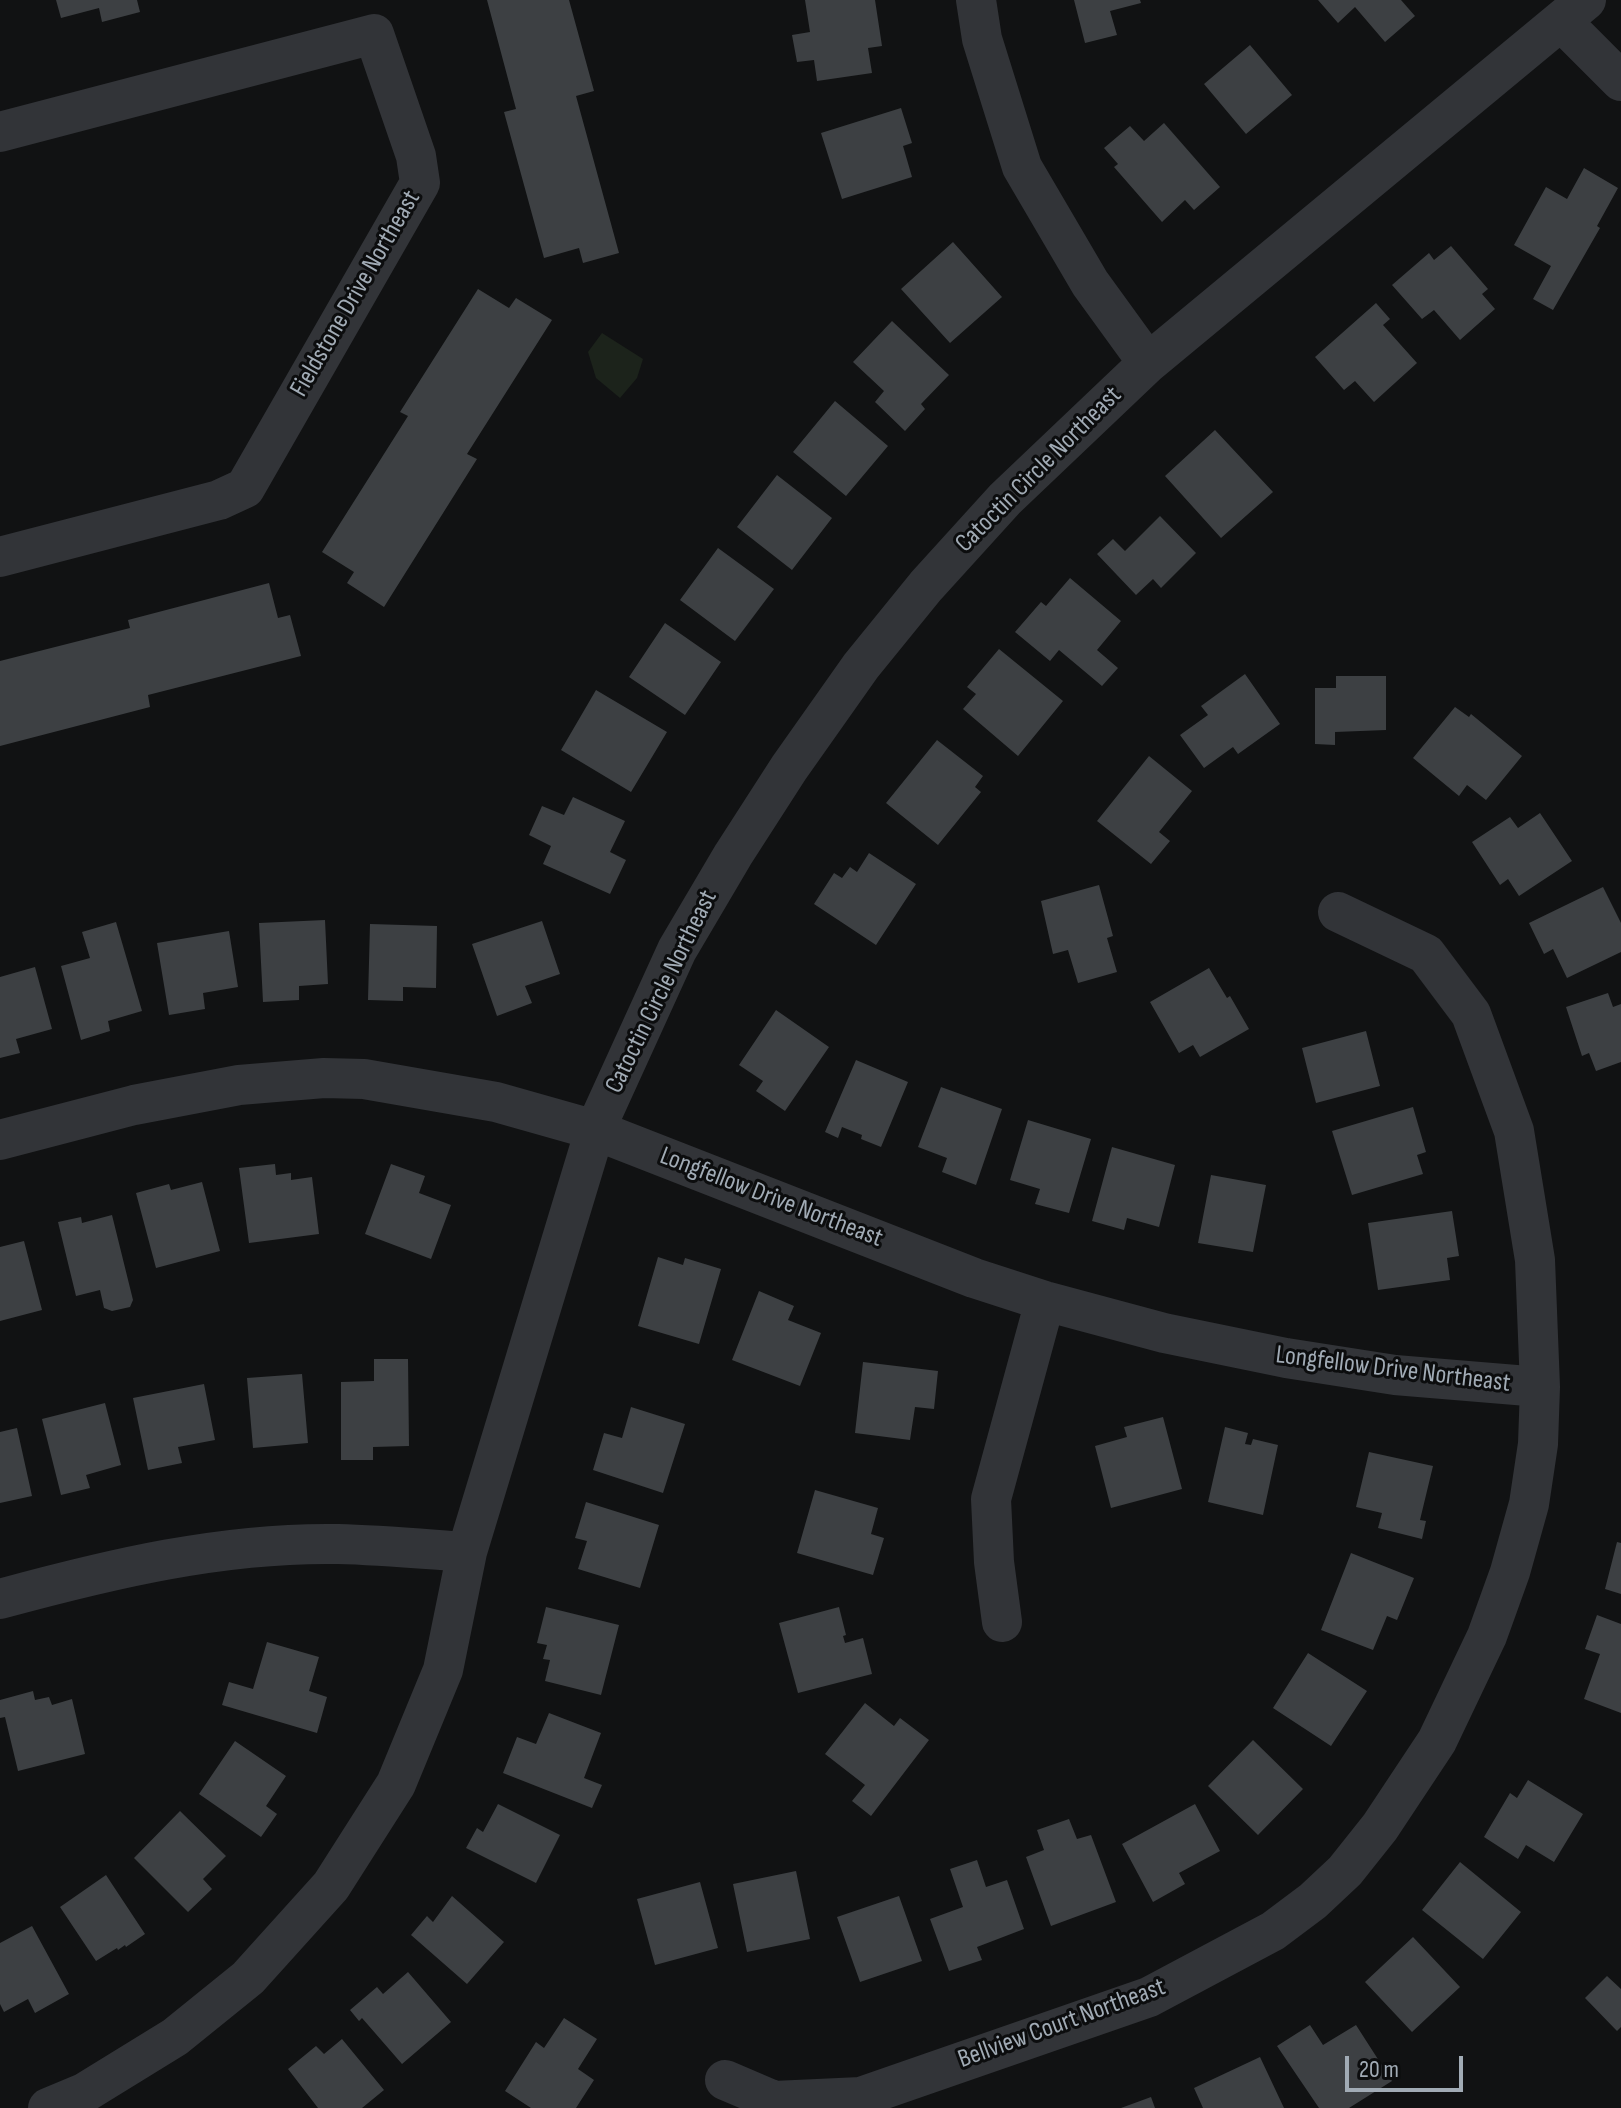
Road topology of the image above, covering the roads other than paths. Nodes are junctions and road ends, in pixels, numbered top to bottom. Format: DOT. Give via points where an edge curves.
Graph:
graph roads {
  1 [pos="976,0"];
  2 [pos="1574,10"];
  3 [pos="1621,81"];
  4 [pos="0,132"];
  5 [pos="1148,363"];
  6 [pos="0,557"];
  7 [pos="1338,912"];
  8 [pos="595,1130"];
  9 [pos="0,1140"];
  10 [pos="1045,1301"];
  11 [pos="1540,1387"];
  12 [pos="467,1552"];
  13 [pos="0,1599"];
  14 [pos="1002,1622"];
  15 [pos="725,2080"];
  16 [pos="48,2108"];
  1 -- 5 [label="street" via="982,39 1022,167 1090,283"];
  2 -- 3 [label="street"];
  2 -- 5 [label="street, Catoctin Circle Northeast"];
  4 -- 6 [label="street, Fieldstone Drive Northeast" via="374,34 416,156 420,183 245,488 219,500"];
  5 -- 8 [label="street, Catoctin Circle Northeast" via="1005,499 861,666 773,793 677,950"];
  7 -- 11 [label="street, Bellview Court Northeast" via="1426,954 1471,1014 1514,1131 1535,1260"];
  8 -- 9 [label="street, Longfellow Drive Northeast" via="496,1102 364,1079 324,1078 224,1088 134,1105"];
  8 -- 10 [label="street, Longfellow Drive Northeast"];
  8 -- 12 [label="street, Catoctin Circle Northeast"];
  10 -- 11 [label="street, Longfellow Drive Northeast" via="1286,1358 1395,1375"];
  10 -- 14 [label="street" via="991,1499"];
  11 -- 15 [label="street, Bellview Court Northeast" via="1529,1504 1487,1636 1437,1741 1380,1827 1313,1901 1273,1931 1149,1997 861,2097 774,2101"];
  12 -- 13 [label="street" via="336,1544 253,1548 168,1559"];
  12 -- 16 [label="street, Catoctin Circle Northeast" via="443,1670 396,1784 331,1886 248,1978 175,2037 84,2093"];
}
